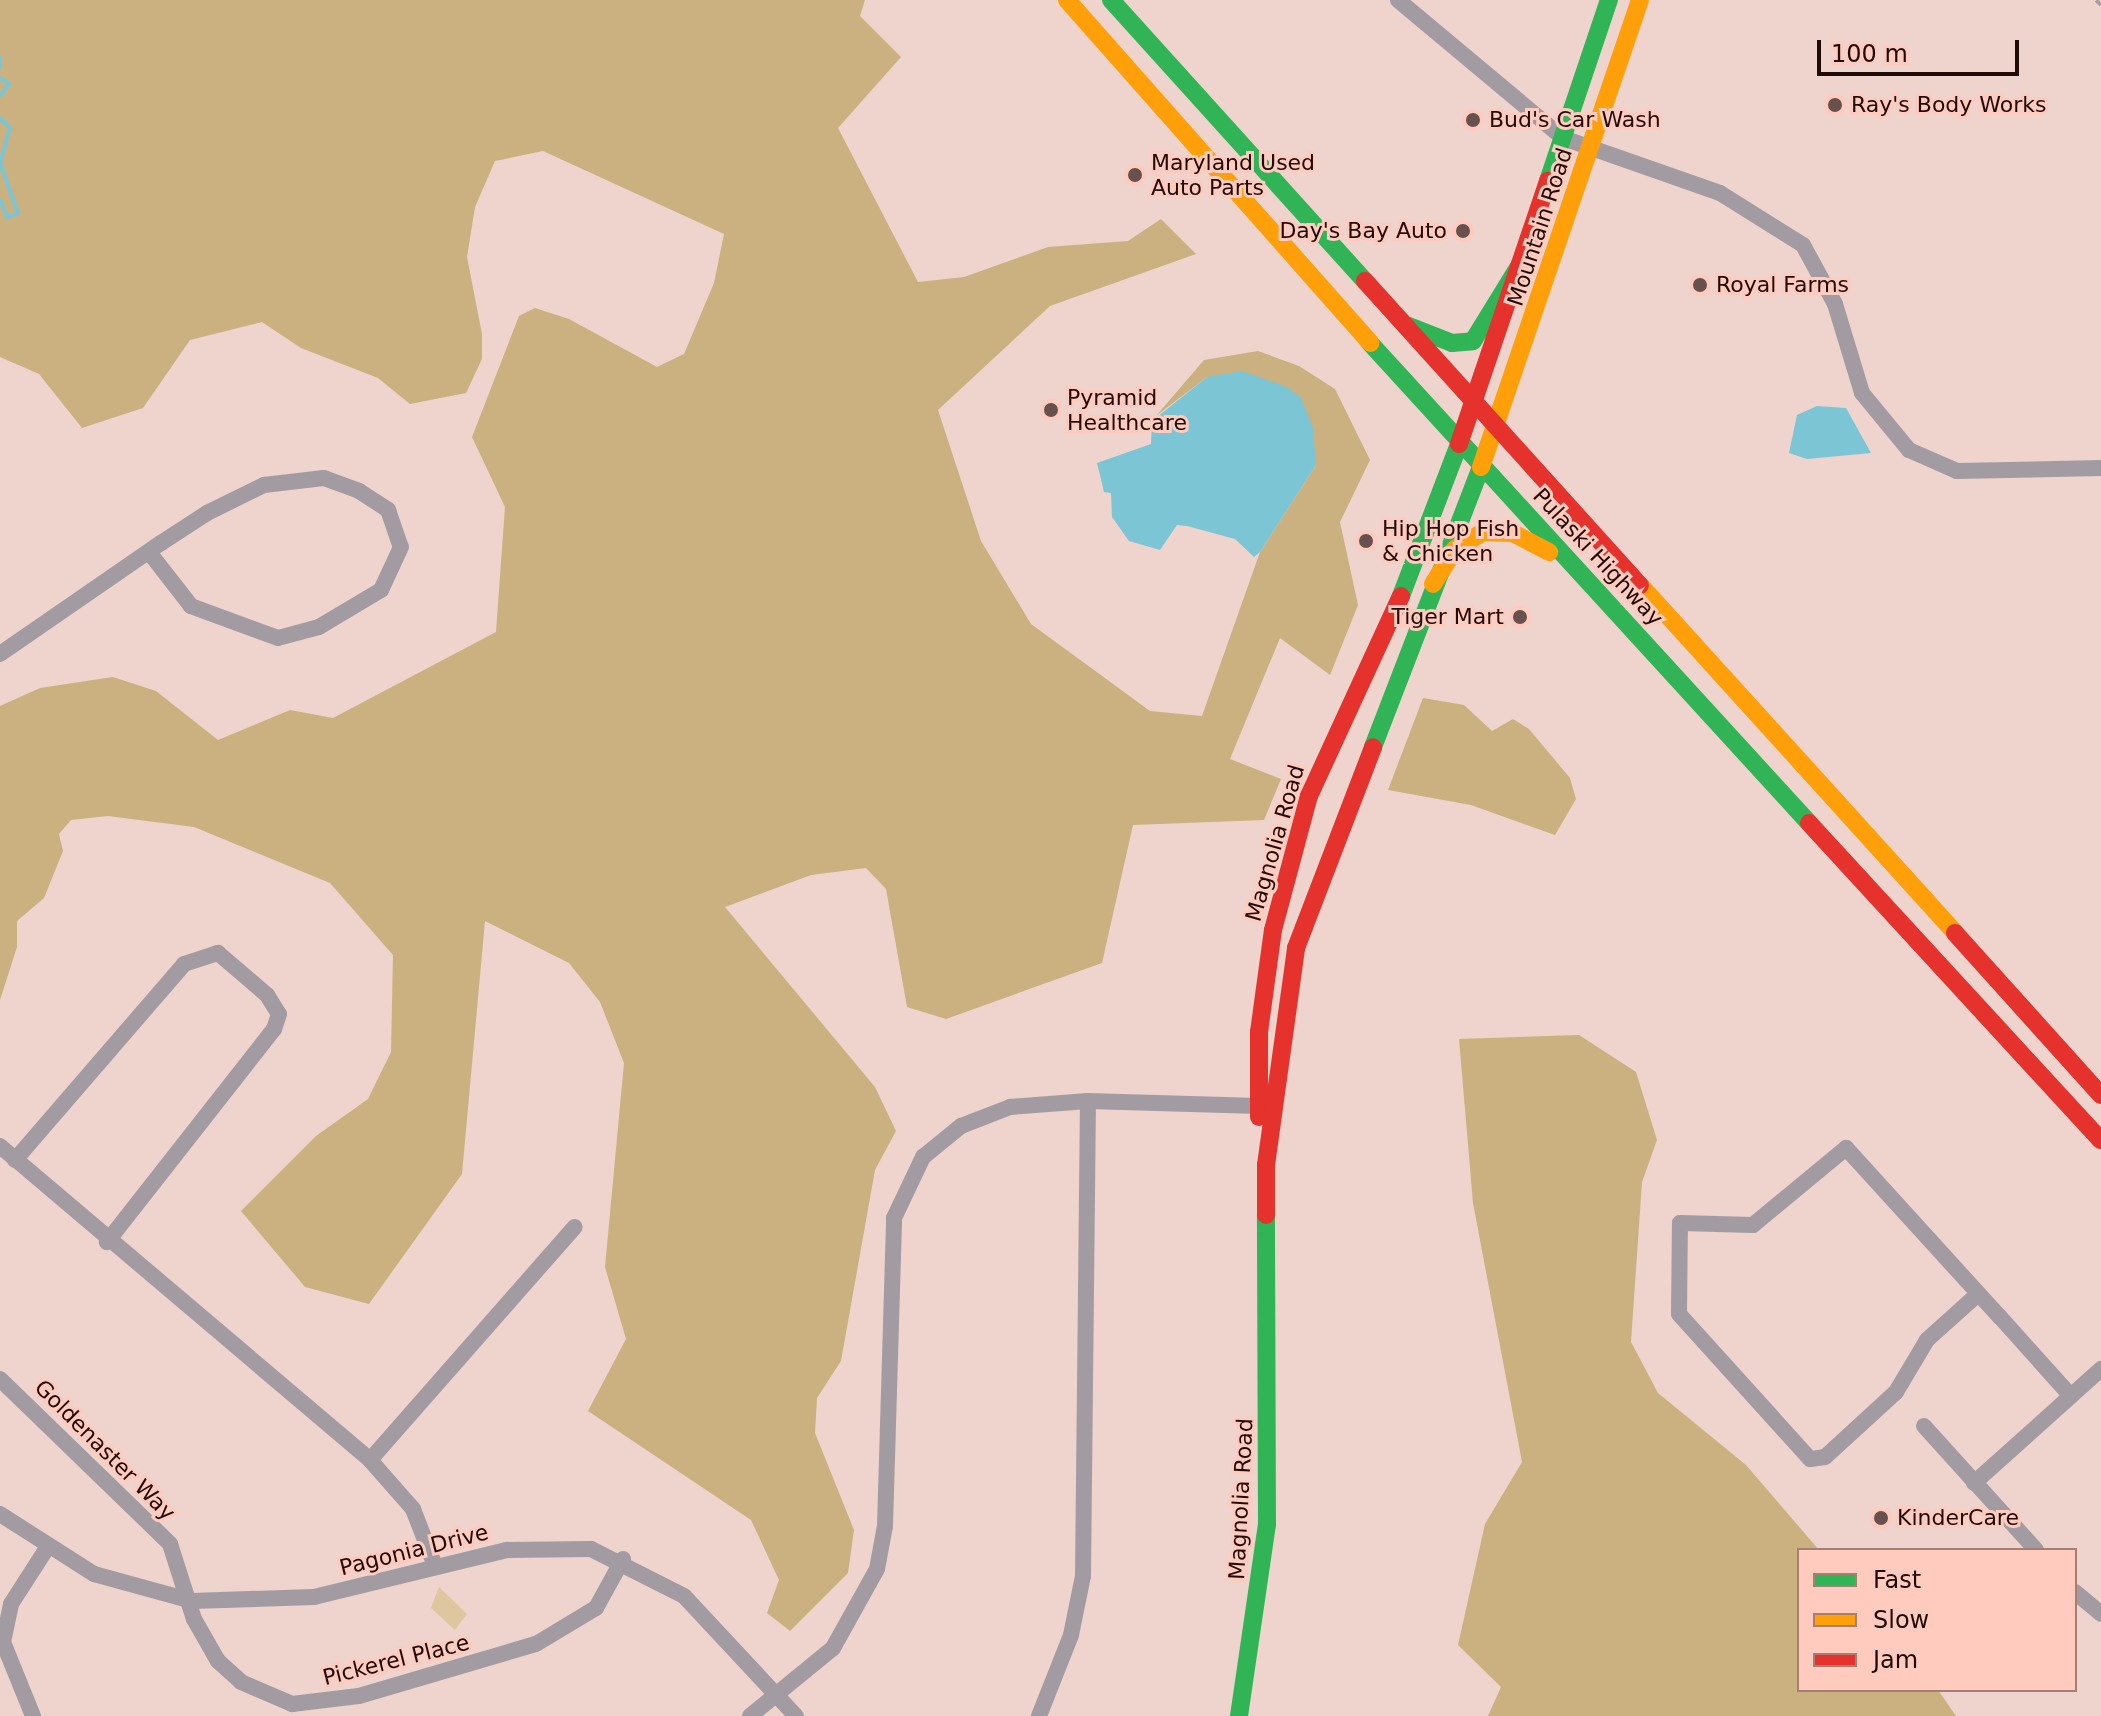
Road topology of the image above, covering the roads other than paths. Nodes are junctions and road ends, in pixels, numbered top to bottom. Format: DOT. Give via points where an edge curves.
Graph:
graph roads {
  1 [pos="1067,0"];
  2 [pos="1111,0"];
  3 [pos="1398,0"];
  4 [pos="1609,0"];
  5 [pos="1640,0"];
  6 [pos="1217,118"];
  7 [pos="1563,138"];
  8 [pos="1191,142"];
  9 [pos="1591,150"];
  10 [pos="1526,255"];
  11 [pos="1404,325"];
  12 [pos="1475,403"];
  13 [pos="1497,427"];
  14 [pos="1459,444"];
  15 [pos="1481,467"];
  16 [pos="2101,468"];
  17 [pos="149,552"];
  18 [pos="1433,584"];
  19 [pos="1596,590"];
  20 [pos="0,654"];
  21 [pos="2101,1095"];
  22 [pos="1088,1101"];
  23 [pos="1259,1106"];
  24 [pos="2101,1140"];
  25 [pos="0,1146"];
  26 [pos="15,1160"];
  27 [pos="575,1227"];
  28 [pos="107,1242"];
  29 [pos="1268,1282"];
  30 [pos="1978,1294"];
  31 [pos="2101,1369"];
  32 [pos="0,1379"];
  33 [pos="2071,1396"];
  34 [pos="1924,1426"];
  35 [pos="370,1460"];
  36 [pos="1974,1483"];
  37 [pos="0,1514"];
  38 [pos="47,1548"];
  39 [pos="2034,1548"];
  40 [pos="623,1559"];
  41 [pos="435,1566"];
  42 [pos="2077,1594"];
  43 [pos="192,1601"];
  44 [pos="2101,1614"];
  45 [pos="777,1696"];
  46 [pos="33,1716"];
  47 [pos="750,1716"];
  48 [pos="796,1716"];
  49 [pos="1039,1716"];
  50 [pos="1239,1716"];
  1 -- 8 [label="main road, Pulaski Highway"];
  2 -- 6 [label="main road, Pulaski Highway"];
  3 -- 7 [label="street"];
  4 -- 7 [label="main road, Mountain Road"];
  5 -- 9 [label="main road, Mountain Road"];
  6 -- 8 [label="main road"];
  6 -- 11 [label="main road, Pulaski Highway"];
  7 -- 9 [label="street"];
  7 -- 10 [label="main road, Mountain Road"];
  8 -- 14 [label="main road, Pulaski Highway"];
  9 -- 13 [label="main road, Mountain Road"];
  9 -- 16 [label="street" via="1745,204 1803,245 1830,291 1862,393 1909,450 1957,471"];
  10 -- 11 [label="main road" via="1473,341 1452,343"];
  10 -- 12 [label="main road, Mountain Road"];
  11 -- 12 [label="main road, Pulaski Highway"];
  12 -- 13 [label="main road, Pulaski Highway"];
  12 -- 14 [label="main road, Mountain Road"];
  13 -- 15 [label="main road, Mountain Road"];
  13 -- 21 [label="main road, Pulaski Highway"];
  14 -- 15 [label="main road, Pulaski Highway"];
  14 -- 23 [label="main road, Magnolia Road" via="1398,603 1309,796 1273,930"];
  15 -- 18 [label="main road, Magnolia Road"];
  15 -- 19 [label="main road, Pulaski Highway"];
  17 -- 17 [label="street" via="264,485 324,478 388,510 401,547 396,571 381,590 319,627 278,638 191,606"];
  17 -- 20 [label="street"];
  18 -- 19 [label="main road" via="1468,537 1496,529 1529,540"];
  18 -- 29 [label="main road, Magnolia Road" via="1296,948 1267,1147"];
  19 -- 24 [label="main road, Pulaski Highway"];
  22 -- 23 [label="street"];
  22 -- 45 [label="street" via="1010,1107 961,1126 908,1180 894,1218 885,1526 877,1569 833,1648"];
  22 -- 49 [label="street" via="1083,1576 1071,1635"];
  23 -- 29 [label="main road, Magnolia Road"];
  25 -- 26 [label="street"];
  26 -- 28 [label="street"];
  26 -- 28 [label="street" via="184,964 218,953 267,995 279,1014 274,1029"];
  27 -- 35 [label="street"];
  28 -- 35 [label="street"];
  29 -- 50 [label="main road, Magnolia Road" via="1267,1525"];
  30 -- 30 [label="street" via="1846,1148 1761,1221 1680,1223 1679,1314 1810,1459 1825,1457 1896,1392 1927,1340"];
  30 -- 33 [label="street"];
  31 -- 33 [label="street"];
  32 -- 43 [label="street, Goldenaster Way" via="170,1544"];
  33 -- 36 [label="street"];
  34 -- 36 [label="street"];
  35 -- 41 [label="street" via="413,1509"];
  36 -- 39 [label="street"];
  37 -- 38 [label="street, Pagonia Drive"];
  38 -- 43 [label="street, Pagonia Drive" via="94,1574"];
  38 -- 46 [label="street" via="4,1622 10,1672"];
  40 -- 41 [label="street, Pagonia Drive" via="560,1545"];
  40 -- 43 [label="street, Pickerel Place" via="596,1608 536,1644 318,1702 292,1704 241,1682 218,1661"];
  40 -- 45 [label="street, Pagonia Drive" via="684,1596"];
  41 -- 43 [label="street, Pagonia Drive" via="314,1597"];
  42 -- 44 [label="street"];
  45 -- 47 [label="street"];
  45 -- 48 [label="street, Pagonia Drive"];
}
